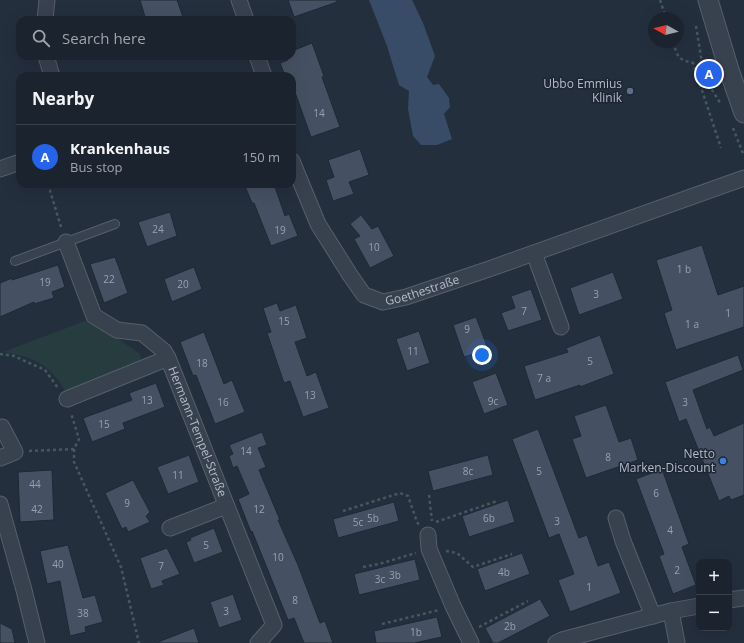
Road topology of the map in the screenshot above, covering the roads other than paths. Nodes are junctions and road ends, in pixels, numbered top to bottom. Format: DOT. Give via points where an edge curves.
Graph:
graph roads {
  1 [pos="47,0"];
  2 [pos="239,0"];
  3 [pos="708,0"];
  4 [pos="45,16"];
  5 [pos="245,16"];
  6 [pos="47,60"];
  7 [pos="258,60"];
  8 [pos="51,72"];
  9 [pos="263,72"];
  10 [pos="744,110"];
  11 [pos="16,163"];
  12 [pos="0,169"];
  13 [pos="296,171"];
  14 [pos="744,178"];
  15 [pos="115,224"];
  16 [pos="66,242"];
  17 [pos="534,253"];
  18 [pos="15,261"];
  19 [pos="561,327"];
  20 [pos="168,358"];
  21 [pos="67,399"];
  22 [pos="0,429"];
  23 [pos="0,458"];
  24 [pos="0,504"];
  25 [pos="226,506"];
  26 [pos="616,518"];
  27 [pos="170,528"];
  28 [pos="428,535"];
  29 [pos="744,598"];
  30 [pos="732,600"];
  31 [pos="696,607"];
  32 [pos="671,611"];
  33 [pos="654,616"];
  34 [pos="468,638"];
  35 [pos="37,643"];
  36 [pos="258,643"];
  37 [pos="556,643"];
  38 [pos="677,643"];
  1 -- 4 [label="street"];
  2 -- 5 [label="street"];
  3 -- 10 [label="street"];
  6 -- 8 [label="street"];
  7 -- 9 [label="street"];
  11 -- 12 [label="street"];
  13 -- 17 [label="street, Goethestraße" via="318,224 350,275 364,295 383,302 406,297"];
  14 -- 17 [label="street, Goethestraße"];
  15 -- 16 [label="lane"];
  16 -- 18 [label="lane"];
  16 -- 20 [label="street, Hermann-Tempel-Straße" via="94,316 117,330 142,333 164,350"];
  17 -- 19 [label="street"];
  20 -- 21 [label="street, Hermann-Tempel-Straße"];
  20 -- 25 [label="street, Hermann-Tempel-Straße"];
  22 -- 23 [label="street" via="2,427 15,452"];
  24 -- 35 [label="street"];
  25 -- 27 [label="street, Hermann-Tempel-Straße"];
  25 -- 36 [label="street, Hermann-Tempel-Straße" via="274,625"];
  26 -- 33 [label="street" via="622,541"];
  28 -- 34 [label="street" via="429,549"];
  29 -- 30 [label="street"];
  31 -- 32 [label="street"];
  32 -- 33 [label="street"];
  32 -- 38 [label="street"];
  33 -- 37 [label="street"];
}
